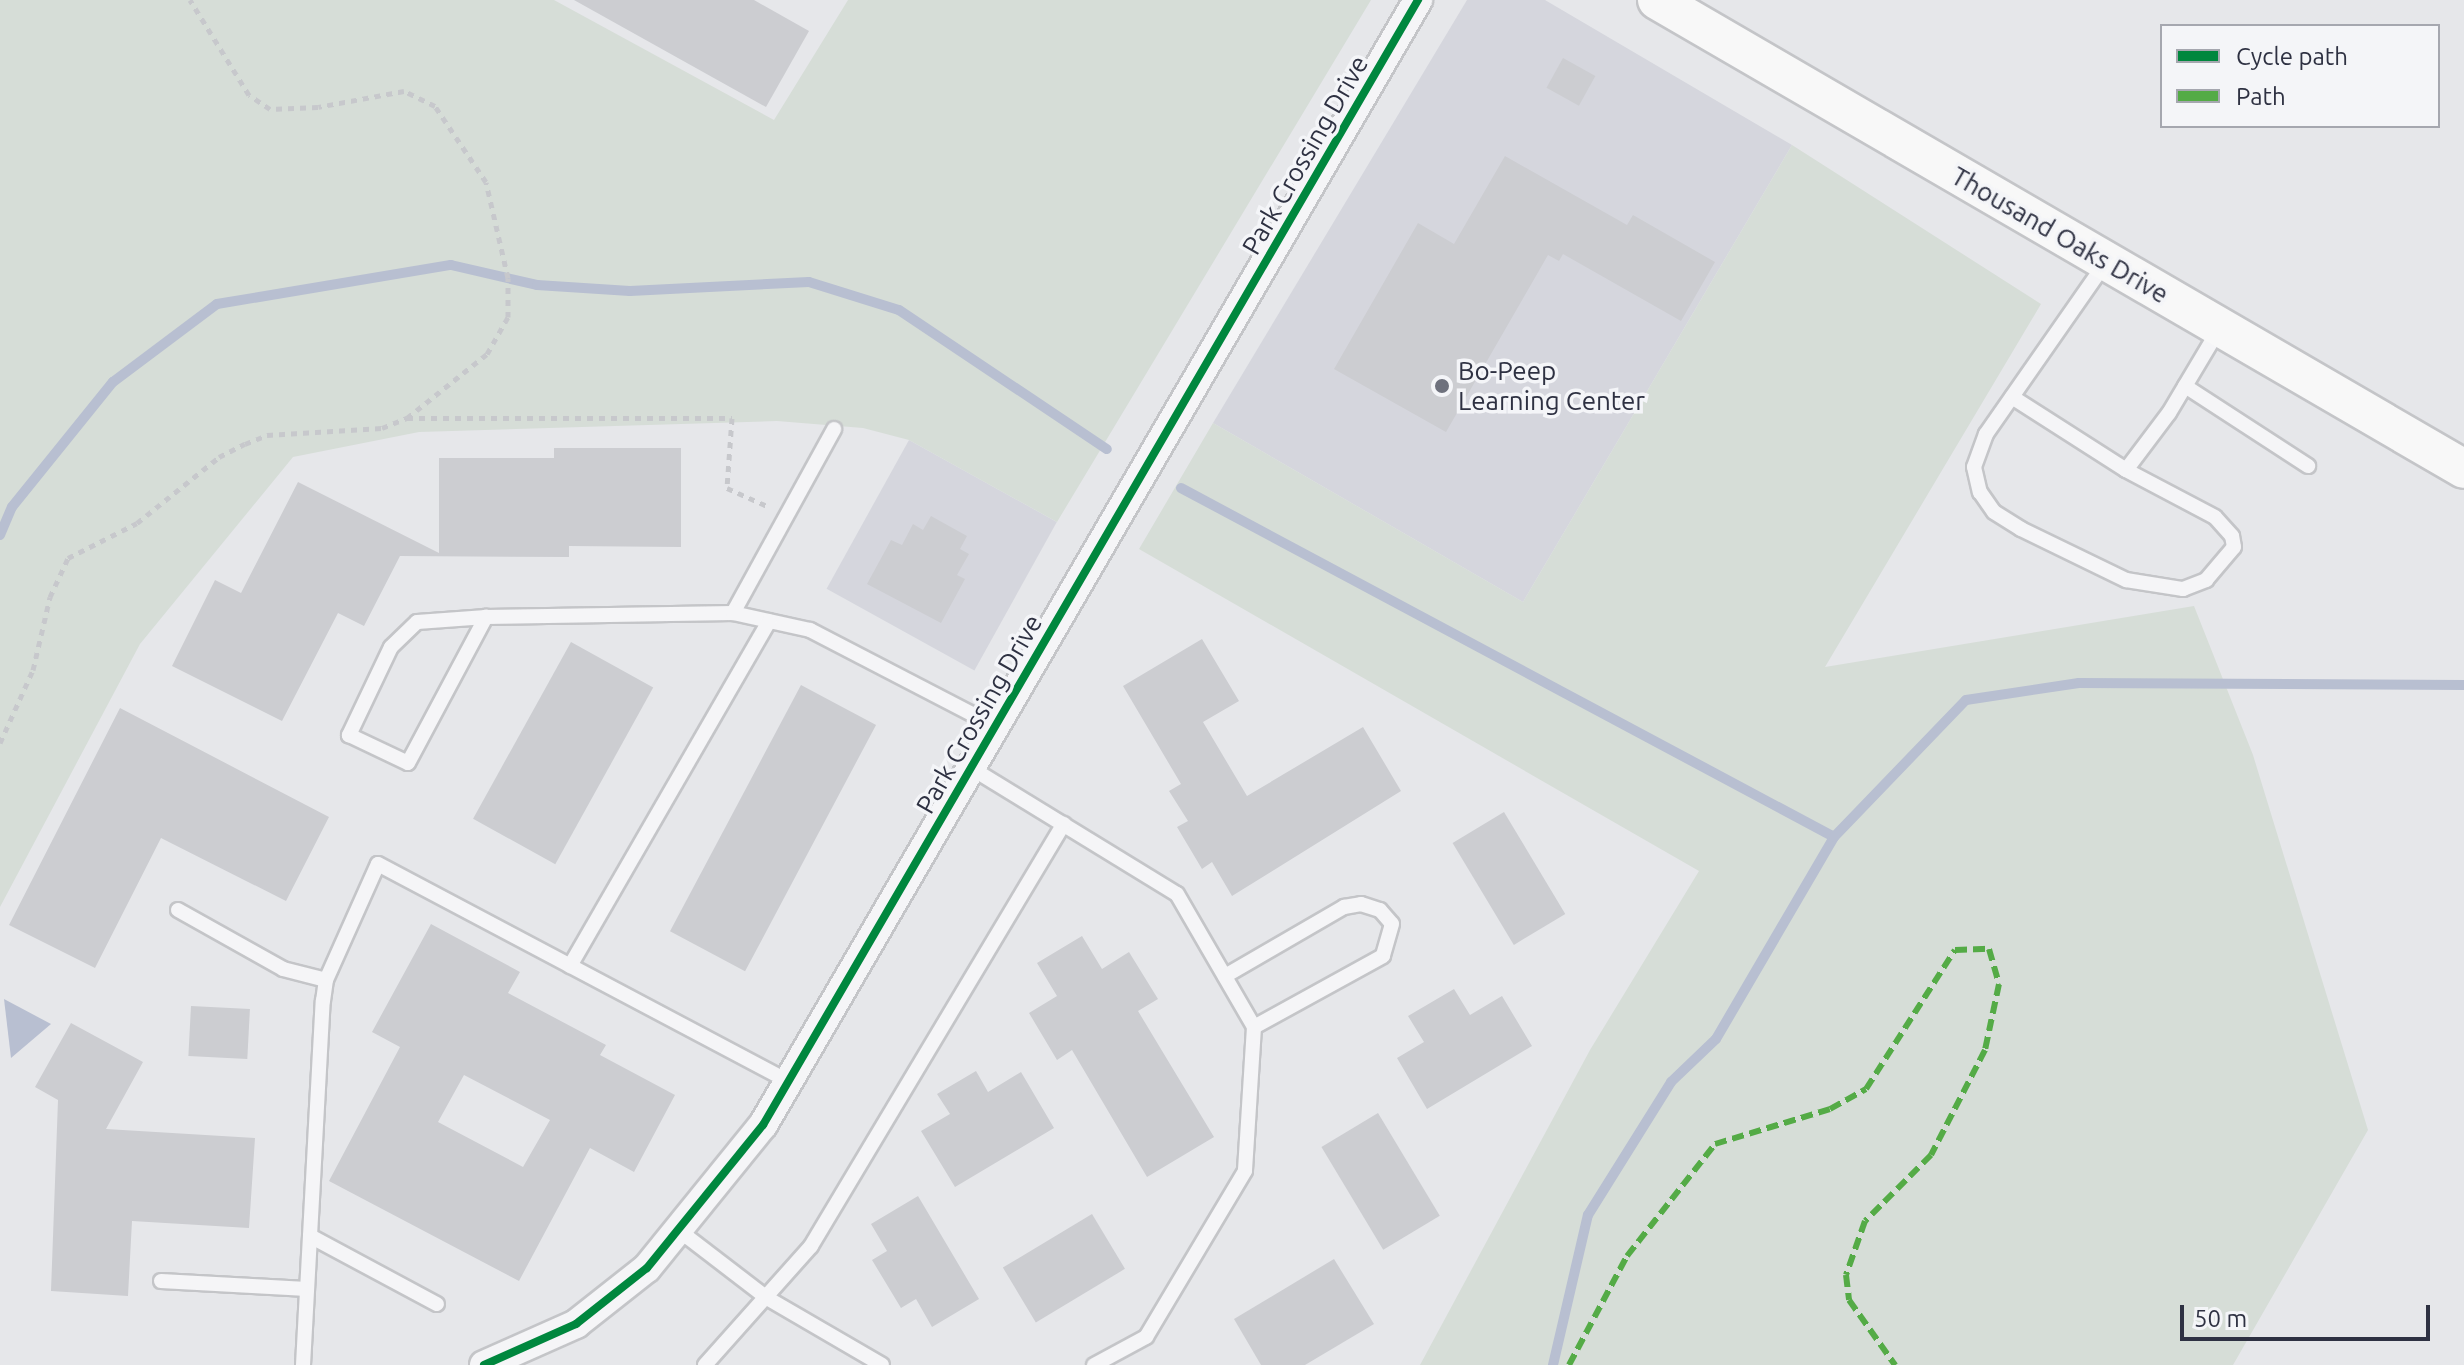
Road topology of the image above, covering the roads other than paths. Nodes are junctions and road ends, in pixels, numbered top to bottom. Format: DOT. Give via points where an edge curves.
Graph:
graph roads {
  1 [pos="1418,0"];
  2 [pos="1657,0"];
  3 [pos="2106,262"];
  4 [pos="2219,328"];
  5 [pos="2185,386"];
  6 [pos="2012,397"];
  7 [pos="834,429"];
  8 [pos="2308,466"];
  9 [pos="2464,469"];
  10 [pos="2126,470"];
  11 [pos="733,613"];
  12 [pos="486,617"];
  13 [pos="769,621"];
  14 [pos="995,726"];
  15 [pos="971,768"];
  16 [pos="1064,824"];
  17 [pos="178,910"];
  18 [pos="570,966"];
  19 [pos="1225,976"];
  20 [pos="326,980"];
  21 [pos="1254,1027"];
  22 [pos="788,1081"];
  23 [pos="681,1232"];
  24 [pos="310,1236"];
  25 [pos="161,1281"];
  26 [pos="307,1289"];
  27 [pos="767,1298"];
  28 [pos="437,1304"];
  29 [pos="303,1365"];
  30 [pos="484,1365"];
  31 [pos="705,1365"];
  32 [pos="882,1365"];
  33 [pos="1094,1365"];
  1 -- 14 [label="street, Park Crossing Drive"];
  2 -- 3 [label="main road, Thousand Oaks Drive"];
  3 -- 4 [label="main road, Thousand Oaks Drive"];
  3 -- 6 [label="lane"];
  4 -- 5 [label="lane"];
  4 -- 9 [label="main road, Thousand Oaks Drive"];
  5 -- 8 [label="lane"];
  5 -- 10 [label="lane"];
  6 -- 10 [label="lane"];
  6 -- 10 [label="lane" via="1986,434 1974,467 1980,492 1994,512 2126,580 2183,589 2206,580 2234,547 2232,536 2215,517 2179,503"];
  7 -- 11 [label="lane"];
  11 -- 12 [label="lane"];
  11 -- 13 [label="lane"];
  12 -- 12 [label="lane" via="408,763 349,735 391,647 417,622"];
  13 -- 14 [label="lane" via="810,630"];
  13 -- 18 [label="lane"];
  14 -- 15 [label="street, Park Crossing Drive"];
  15 -- 16 [label="lane"];
  15 -- 22 [label="street, Park Crossing Drive"];
  16 -- 19 [label="lane" via="1177,894"];
  16 -- 27 [label="lane" via="811,1246"];
  17 -- 20 [label="lane" via="283,969"];
  18 -- 20 [label="lane" via="378,864"];
  18 -- 22 [label="lane"];
  19 -- 21 [label="lane"];
  19 -- 21 [label="lane" via="1344,907 1361,904 1380,910 1392,924 1383,956"];
  20 -- 24 [label="lane"];
  21 -- 33 [label="lane" via="1245,1171 1146,1337"];
  22 -- 23 [label="street, Park Crossing Drive" via="763,1125"];
  23 -- 27 [label="lane"];
  23 -- 30 [label="street, Park Crossing Drive" via="647,1268 576,1324"];
  24 -- 26 [label="lane"];
  24 -- 28 [label="lane"];
  25 -- 26 [label="lane"];
  26 -- 29 [label="lane"];
  27 -- 31 [label="lane"];
  27 -- 32 [label="lane"];
}
